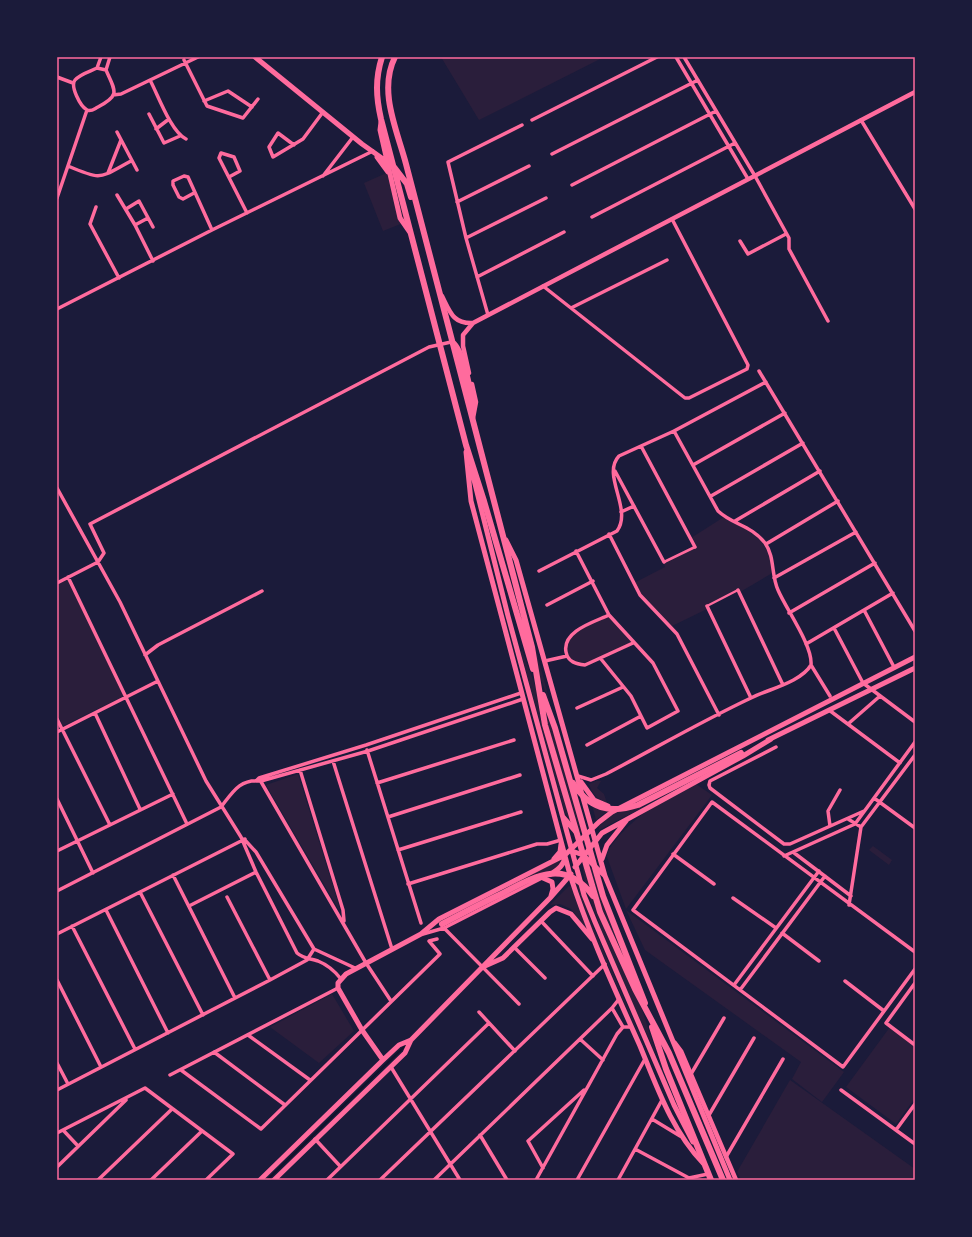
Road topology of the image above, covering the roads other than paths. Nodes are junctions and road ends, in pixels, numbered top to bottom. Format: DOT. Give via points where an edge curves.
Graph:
graph roads {
  1 [pos="101,57"];
  2 [pos="110,57"];
  3 [pos="197,57"];
  4 [pos="255,57"];
  5 [pos="382,57"];
  6 [pos="395,57"];
  7 [pos="657,57"];
  8 [pos="676,57"];
  9 [pos="684,57"];
  10 [pos="185,60"];
  11 [pos="97,68"];
  12 [pos="106,70"];
  13 [pos="57,77"];
  14 [pos="150,80"];
  15 [pos="698,80"];
  16 [pos="74,83"];
  17 [pos="692,84"];
  18 [pos="915,92"];
  19 [pos="114,95"];
  20 [pos="258,99"];
  21 [pos="204,101"];
  22 [pos="252,106"];
  23 [pos="87,110"];
  24 [pos="716,111"];
  25 [pos="323,112"];
  26 [pos="149,114"];
  27 [pos="710,114"];
  28 [pos="169,118"];
  29 [pos="381,119"];
  30 [pos="532,120"];
  31 [pos="861,120"];
  32 [pos="522,125"];
  33 [pos="156,129"];
  34 [pos="117,132"];
  35 [pos="180,136"];
  36 [pos="353,137"];
  37 [pos="186,139"];
  38 [pos="121,140"];
  39 [pos="735,143"];
  40 [pos="294,145"];
  41 [pos="383,146"];
  42 [pos="729,146"];
  43 [pos="373,152"];
  44 [pos="552,154"];
  45 [pos="336,160"];
  46 [pos="131,161"];
  47 [pos="386,161"];
  48 [pos="68,166"];
  49 [pos="344,166"];
  50 [pos="393,166"];
  51 [pos="529,166"];
  52 [pos="137,170"];
  53 [pos="108,173"];
  54 [pos="390,174"];
  55 [pos="755,176"];
  56 [pos="229,177"];
  57 [pos="322,177"];
  58 [pos="748,179"];
  59 [pos="572,185"];
  60 [pos="194,193"];
  61 [pos="117,195"];
  62 [pos="57,198"];
  63 [pos="546,198"];
  64 [pos="457,202"];
  65 [pos="96,207"];
  66 [pos="126,209"];
  67 [pos="915,210"];
  68 [pos="247,213"];
  69 [pos="592,217"];
  70 [pos="148,218"];
  71 [pos="420,219"];
  72 [pos="672,219"];
  73 [pos="135,225"];
  74 [pos="153,227"];
  75 [pos="212,230"];
  76 [pos="564,232"];
  77 [pos="786,234"];
  78 [pos="411,235"];
  79 [pos="466,238"];
  80 [pos="740,241"];
  81 [pos="667,260"];
  82 [pos="153,261"];
  83 [pos="477,277"];
  84 [pos="119,278"];
  85 [pos="437,286"];
  86 [pos="544,286"];
  87 [pos="571,308"];
  88 [pos="57,309"];
  89 [pos="488,315"];
  90 [pos="473,322"];
  91 [pos="828,322"];
  92 [pos="452,342"];
  93 [pos="439,345"];
  94 [pos="759,371"];
  95 [pos="766,382"];
  96 [pos="785,413"];
  97 [pos="473,422"];
  98 [pos="674,431"];
  99 [pos="803,443"];
  100 [pos="466,445"];
  101 [pos="641,446"];
  102 [pos="693,465"];
  103 [pos="613,468"];
  104 [pos="820,471"];
  105 [pos="57,488"];
  106 [pos="711,496"];
  107 [pos="838,501"];
  108 [pos="634,506"];
  109 [pos="621,512"];
  110 [pos="735,521"];
  111 [pos="856,532"];
  112 [pos="503,534"];
  113 [pos="609,534"];
  114 [pos="766,544"];
  115 [pos="695,547"];
  116 [pos="576,551"];
  117 [pos="98,562"];
  118 [pos="664,562"];
  119 [pos="875,563"];
  120 [pos="539,571"];
  121 [pos="68,577"];
  122 [pos="774,578"];
  123 [pos="593,582"];
  124 [pos="57,583"];
  125 [pos="738,590"];
  126 [pos="262,591"];
  127 [pos="893,593"];
  128 [pos="547,605"];
  129 [pos="707,606"];
  130 [pos="864,610"];
  131 [pos="789,613"];
  132 [pos="609,615"];
  133 [pos="834,628"];
  134 [pos="915,632"];
  135 [pos="633,643"];
  136 [pos="806,644"];
  137 [pos="145,655"];
  138 [pos="567,656"];
  139 [pos="915,657"];
  140 [pos="601,659"];
  141 [pos="545,661"];
  142 [pos="812,664"];
  143 [pos="894,667"];
  144 [pos="915,668"];
  145 [pos="158,681"];
  146 [pos="863,683"];
  147 [pos="783,685"];
  148 [pos="623,687"];
  149 [pos="871,689"];
  150 [pos="521,693"];
  151 [pos="830,696"];
  152 [pos="880,696"];
  153 [pos="126,697"];
  154 [pos="752,698"];
  155 [pos="523,699"];
  156 [pos="577,708"];
  157 [pos="526,710"];
  158 [pos="829,710"];
  159 [pos="95,713"];
  160 [pos="719,715"];
  161 [pos="641,716"];
  162 [pos="57,719"];
  163 [pos="915,722"];
  164 [pos="848,724"];
  165 [pos="538,727"];
  166 [pos="62,729"];
  167 [pos="57,732"];
  168 [pos="771,739"];
  169 [pos="514,740"];
  170 [pos="915,742"];
  171 [pos="366,745"];
  172 [pos="587,745"];
  173 [pos="776,746"];
  174 [pos="368,751"];
  175 [pos="741,752"];
  176 [pos="915,755"];
  177 [pos="331,756"];
  178 [pos="333,761"];
  179 [pos="900,763"];
  180 [pos="298,766"];
  181 [pos="300,771"];
  182 [pos="520,775"];
  183 [pos="578,776"];
  184 [pos="570,779"];
  185 [pos="259,780"];
  186 [pos="377,783"];
  187 [pos="840,790"];
  188 [pos="173,794"];
  189 [pos="874,798"];
  190 [pos="57,799"];
  191 [pos="880,802"];
  192 [pos="625,805"];
  193 [pos="221,807"];
  194 [pos="140,809"];
  195 [pos="864,811"];
  196 [pos="521,812"];
  197 [pos="388,816"];
  198 [pos="562,816"];
  199 [pos="630,818"];
  200 [pos="848,819"];
  201 [pos="556,822"];
  202 [pos="187,824"];
  203 [pos="855,824"];
  204 [pos="110,825"];
  205 [pos="830,826"];
  206 [pos="861,827"];
  207 [pos="592,828"];
  208 [pos="915,828"];
  209 [pos="243,839"];
  210 [pos="583,839"];
  211 [pos="595,839"];
  212 [pos="561,840"];
  213 [pos="77,841"];
  214 [pos="398,850"];
  215 [pos="57,851"];
  216 [pos="572,851"];
  217 [pos="793,852"];
  218 [pos="673,854"];
  219 [pos="565,855"];
  220 [pos="583,855"];
  221 [pos="784,856"];
  222 [pos="548,864"];
  223 [pos="602,864"];
  224 [pos="576,866"];
  225 [pos="819,871"];
  226 [pos="256,872"];
  227 [pos="93,873"];
  228 [pos="173,875"];
  229 [pos="570,875"];
  230 [pos="605,876"];
  231 [pos="825,876"];
  232 [pos="543,878"];
  233 [pos="814,878"];
  234 [pos="820,883"];
  235 [pos="408,884"];
  236 [pos="714,884"];
  237 [pos="57,891"];
  238 [pos="140,892"];
  239 [pos="851,896"];
  240 [pos="227,897"];
  241 [pos="550,898"];
  242 [pos="733,898"];
  243 [pos="798,899"];
  244 [pos="596,901"];
  245 [pos="804,904"];
  246 [pos="849,905"];
  247 [pos="189,906"];
  248 [pos="106,910"];
  249 [pos="541,921"];
  250 [pos="344,923"];
  251 [pos="421,923"];
  252 [pos="72,926"];
  253 [pos="443,926"];
  254 [pos="776,928"];
  255 [pos="57,934"];
  256 [pos="421,934"];
  257 [pos="782,934"];
  258 [pos="437,939"];
  259 [pos="593,940"];
  260 [pos="514,947"];
  261 [pos="314,949"];
  262 [pos="392,949"];
  263 [pos="915,952"];
  264 [pos="754,958"];
  265 [pos="307,960"];
  266 [pos="819,961"];
  267 [pos="366,963"];
  268 [pos="760,963"];
  269 [pos="605,964"];
  270 [pos="355,968"];
  271 [pos="482,968"];
  272 [pos="915,969"];
  273 [pos="592,976"];
  274 [pos="545,978"];
  275 [pos="341,979"];
  276 [pos="57,980"];
  277 [pos="270,980"];
  278 [pos="845,982"];
  279 [pos="915,983"];
  280 [pos="734,986"];
  281 [pos="338,988"];
  282 [pos="740,990"];
  283 [pos="235,998"];
  284 [pos="618,999"];
  285 [pos="391,1001"];
  286 [pos="519,1004"];
  287 [pos="612,1008"];
  288 [pos="884,1011"];
  289 [pos="479,1012"];
  290 [pos="202,1015"];
  291 [pos="724,1018"];
  292 [pos="489,1023"];
  293 [pos="623,1027"];
  294 [pos="631,1027"];
  295 [pos="362,1030"];
  296 [pos="668,1032"];
  297 [pos="168,1033"];
  298 [pos="248,1035"];
  299 [pos="754,1038"];
  300 [pos="580,1039"];
  301 [pos="411,1040"];
  302 [pos="915,1045"];
  303 [pos="135,1049"];
  304 [pos="515,1051"];
  305 [pos="214,1052"];
  306 [pos="645,1059"];
  307 [pos="383,1060"];
  308 [pos="603,1060"];
  309 [pos="783,1060"];
  310 [pos="57,1063"];
  311 [pos="101,1067"];
  312 [pos="391,1067"];
  313 [pos="181,1070"];
  314 [pos="691,1074"];
  315 [pos="170,1075"];
  316 [pos="310,1080"];
  317 [pos="68,1084"];
  318 [pos="586,1088"];
  319 [pos="57,1090"];
  320 [pos="842,1090"];
  321 [pos="130,1096"];
  322 [pos="412,1099"];
  323 [pos="663,1099"];
  324 [pos="285,1104"];
  325 [pos="915,1104"];
  326 [pos="172,1109"];
  327 [pos="708,1115"];
  328 [pos="652,1119"];
  329 [pos="63,1130"];
  330 [pos="896,1130"];
  331 [pos="202,1131"];
  332 [pos="431,1132"];
  333 [pos="57,1133"];
  334 [pos="480,1135"];
  335 [pos="680,1136"];
  336 [pos="316,1139"];
  337 [pos="915,1144"];
  338 [pos="78,1146"];
  339 [pos="636,1149"];
  340 [pos="726,1157"];
  341 [pos="703,1162"];
  342 [pos="451,1164"];
  343 [pos="340,1166"];
  344 [pos="57,1167"];
  345 [pos="543,1168"];
  346 [pos="710,1177"];
  347 [pos="98,1180"];
  348 [pos="151,1180"];
  349 [pos="206,1180"];
  350 [pos="260,1180"];
  351 [pos="274,1180"];
  352 [pos="327,1180"];
  353 [pos="380,1180"];
  354 [pos="434,1180"];
  355 [pos="460,1180"];
  356 [pos="507,1180"];
  357 [pos="536,1180"];
  358 [pos="577,1180"];
  359 [pos="618,1180"];
  360 [pos="722,1180"];
  361 [pos="730,1180"];
  362 [pos="736,1180"];
  1 -- 11 [label="street"];
  2 -- 12 [label="street"];
  3 -- 10 [label="street"];
  4 -- 25 [label="main road"];
  5 -- 29 [label="main road" via="376,86 376,101"];
  6 -- 71 [label="main road" via="389,75 389,102"];
  7 -- 30 [label="street"];
  8 -- 17 [label="street"];
  9 -- 15 [label="street"];
  10 -- 14 [label="street" via="178,67"];
  10 -- 21 [label="street"];
  11 -- 12 [label="street"];
  11 -- 16 [label="street" via="76,78"];
  12 -- 19 [label="street"];
  13 -- 16 [label="street"];
  14 -- 19 [label="street"];
  14 -- 28 [label="street"];
  15 -- 17 [label="street"];
  15 -- 24 [label="street"];
  16 -- 23 [label="street" via="83,107"];
  17 -- 27 [label="street"];
  17 -- 44 [label="street"];
  18 -- 31 [label="street"];
  19 -- 23 [label="street" via="111,100"];
  20 -- 22 [label="street"];
  21 -- 22 [label="street" via="228,91"];
  21 -- 22 [label="street" via="207,106 243,118"];
  23 -- 48 [label="street"];
  24 -- 27 [label="street"];
  24 -- 39 [label="street"];
  25 -- 36 [label="main road"];
  25 -- 40 [label="street" via="303,139"];
  26 -- 33 [label="street"];
  27 -- 42 [label="street"];
  27 -- 59 [label="street"];
  28 -- 33 [label="street"];
  28 -- 35 [label="street"];
  29 -- 41 [label="main road"];
  29 -- 50 [label="main road"];
  31 -- 55 [label="street"];
  31 -- 67 [label="street"];
  32 -- 64 [label="street" via="448,162"];
  33 -- 35 [label="street" via="164,143"];
  34 -- 38 [label="street"];
  35 -- 37 [label="street"];
  36 -- 43 [label="main road"];
  36 -- 45 [label="street"];
  38 -- 46 [label="street"];
  38 -- 53 [label="street"];
  39 -- 42 [label="street"];
  39 -- 55 [label="street"];
  40 -- 40 [label="street" via="273,157 269,147 278,133"];
  41 -- 43 [label="main road"];
  41 -- 47 [label="main road"];
  42 -- 58 [label="street"];
  42 -- 69 [label="street"];
  43 -- 47 [label="main road"];
  43 -- 49 [label="street"];
  43 -- 54 [label="main road"];
  45 -- 49 [label="street"];
  45 -- 57 [label="street"];
  46 -- 52 [label="street"];
  46 -- 53 [label="street"];
  47 -- 50 [label="main road"];
  47 -- 54 [label="main road"];
  48 -- 53 [label="street" via="94,177"];
  48 -- 62 [label="street"];
  49 -- 57 [label="street"];
  50 -- 71 [label="main road" via="407,184"];
  50 -- 78 [label="main road"];
  51 -- 64 [label="street"];
  54 -- 78 [label="main road" via="400,218"];
  55 -- 58 [label="street"];
  55 -- 77 [label="street"];
  56 -- 56 [label="street" via="219,158 221,153 234,157 240,171"];
  56 -- 68 [label="street"];
  57 -- 68 [label="street"];
  58 -- 72 [label="street"];
  60 -- 60 [label="street" via="188,177 173,181 179,197"];
  60 -- 75 [label="street"];
  61 -- 66 [label="street"];
  63 -- 79 [label="street"];
  64 -- 79 [label="street"];
  65 -- 84 [label="street" via="90,224"];
  66 -- 70 [label="street" via="139,201"];
  66 -- 73 [label="street"];
  68 -- 75 [label="street"];
  70 -- 73 [label="street"];
  70 -- 74 [label="street"];
  71 -- 85 [label="main road"];
  72 -- 86 [label="street"];
  72 -- 87 [label="street" via="748,365 747,369 685,398"];
  73 -- 82 [label="street"];
  75 -- 82 [label="street"];
  76 -- 83 [label="street"];
  77 -- 80 [label="street" via="748,254"];
  77 -- 91 [label="street" via="789,238 789,249"];
  78 -- 93 [label="main road"];
  79 -- 83 [label="street"];
  81 -- 87 [label="street"];
  82 -- 84 [label="street"];
  83 -- 89 [label="street"];
  84 -- 88 [label="street"];
  85 -- 90 [label="street" via="458,321"];
  85 -- 92 [label="main road"];
  86 -- 87 [label="street"];
  86 -- 89 [label="street"];
  89 -- 90 [label="street"];
  90 -- 97 [label="street" via="463,335 463,346 476,402"];
  92 -- 93 [label="street"];
  92 -- 97 [label="main road" via="459,350 472,401"];
  93 -- 100 [label="main road"];
  93 -- 117 [label="street" via="90,524 104,553"];
  94 -- 95 [label="street"];
  95 -- 96 [label="street"];
  95 -- 98 [label="street"];
  96 -- 99 [label="street"];
  96 -- 102 [label="street"];
  97 -- 112 [label="main road"];
  98 -- 101 [label="street"];
  98 -- 102 [label="street"];
  99 -- 104 [label="street"];
  99 -- 106 [label="street"];
  100 -- 150 [label="main road" via="471,501"];
  100 -- 165 [label="main road" via="478,504"];
  100 -- 184 [label="main road" via="527,653 555,728"];
  101 -- 103 [label="street" via="619,456"];
  101 -- 115 [label="street"];
  102 -- 106 [label="street"];
  103 -- 108 [label="street"];
  103 -- 109 [label="street"];
  104 -- 107 [label="street"];
  104 -- 110 [label="street"];
  105 -- 117 [label="street"];
  106 -- 110 [label="street" via="718,511 724,517"];
  107 -- 111 [label="street"];
  107 -- 114 [label="street"];
  108 -- 109 [label="street"];
  108 -- 118 [label="street"];
  109 -- 113 [label="street" via="620,526 617,531"];
  110 -- 114 [label="street" via="749,528"];
  111 -- 119 [label="street"];
  111 -- 122 [label="street"];
  112 -- 141 [label="main road" via="516,560"];
  112 -- 244 [label="main road" via="534,655 545,725"];
  113 -- 116 [label="street"];
  113 -- 160 [label="street" via="640,595 677,634"];
  114 -- 122 [label="street" via="774,569"];
  115 -- 118 [label="street"];
  116 -- 120 [label="street"];
  116 -- 123 [label="street"];
  117 -- 121 [label="street"];
  117 -- 137 [label="street"];
  119 -- 127 [label="street"];
  119 -- 131 [label="street"];
  121 -- 124 [label="street"];
  121 -- 153 [label="street"];
  122 -- 131 [label="street"];
  123 -- 128 [label="street"];
  123 -- 132 [label="street"];
  125 -- 129 [label="street"];
  125 -- 147 [label="street"];
  126 -- 137 [label="street" via="158,645"];
  127 -- 130 [label="street"];
  127 -- 134 [label="street"];
  129 -- 154 [label="street"];
  130 -- 133 [label="street"];
  130 -- 143 [label="street"];
  131 -- 136 [label="street"];
  132 -- 135 [label="street"];
  132 -- 138 [label="street" via="574,633 566,643"];
  133 -- 136 [label="street"];
  133 -- 146 [label="street"];
  135 -- 140 [label="street"];
  135 -- 161 [label="street" via="653,663 678,711 647,728"];
  136 -- 142 [label="street"];
  137 -- 145 [label="street"];
  138 -- 140 [label="street" via="576,664 585,665"];
  138 -- 141 [label="street"];
  139 -- 143 [label="main road"];
  140 -- 148 [label="street"];
  141 -- 183 [label="main road"];
  142 -- 147 [label="street" via="805,673"];
  142 -- 151 [label="street"];
  143 -- 146 [label="main road"];
  144 -- 149 [label="main road"];
  145 -- 153 [label="street"];
  145 -- 193 [label="street"];
  146 -- 149 [label="street"];
  146 -- 192 [label="main road"];
  147 -- 154 [label="street"];
  148 -- 156 [label="street"];
  148 -- 161 [label="street" via="631,696"];
  149 -- 152 [label="street"];
  149 -- 158 [label="main road"];
  150 -- 155 [label="main road"];
  150 -- 171 [label="street"];
  152 -- 163 [label="street"];
  152 -- 164 [label="street"];
  153 -- 159 [label="street"];
  153 -- 188 [label="street"];
  154 -- 160 [label="street"];
  155 -- 157 [label="main road"];
  155 -- 174 [label="street"];
  157 -- 165 [label="main road"];
  157 -- 201 [label="main road"];
  158 -- 164 [label="street"];
  158 -- 168 [label="main road"];
  159 -- 166 [label="street"];
  159 -- 194 [label="street"];
  160 -- 183 [label="street" via="606,774 591,780"];
  161 -- 172 [label="street"];
  162 -- 166 [label="street"];
  164 -- 179 [label="street"];
  165 -- 198 [label="main road"];
  166 -- 167 [label="street"];
  166 -- 204 [label="street"];
  168 -- 175 [label="main road"];
  168 -- 199 [label="main road"];
  169 -- 186 [label="street"];
  170 -- 179 [label="street"];
  171 -- 174 [label="street"];
  171 -- 177 [label="street"];
  173 -- 205 [label="street" via="710,780 710,788 784,844 790,844"];
  174 -- 178 [label="street"];
  174 -- 186 [label="street"];
  175 -- 184 [label="main road" via="627,809 608,809 592,804 580,794"];
  176 -- 191 [label="street"];
  177 -- 178 [label="street"];
  177 -- 180 [label="street"];
  178 -- 181 [label="street"];
  178 -- 262 [label="street"];
  179 -- 189 [label="street"];
  180 -- 181 [label="street"];
  180 -- 185 [label="street"];
  181 -- 185 [label="street"];
  181 -- 250 [label="street"];
  182 -- 197 [label="street"];
  183 -- 192 [label="main road" via="594,800 606,805"];
  183 -- 207 [label="main road"];
  184 -- 341 [label="main road" via="603,896 642,991 661,1058"];
  185 -- 193 [label="street" via="236,786"];
  185 -- 250 [label="street"];
  186 -- 197 [label="street"];
  187 -- 205 [label="street" via="828,811"];
  188 -- 194 [label="street"];
  188 -- 202 [label="street"];
  189 -- 191 [label="street"];
  189 -- 195 [label="street"];
  190 -- 213 [label="street"];
  191 -- 206 [label="street"];
  191 -- 208 [label="street"];
  192 -- 207 [label="main road" via="607,815"];
  193 -- 202 [label="street"];
  193 -- 209 [label="street"];
  194 -- 204 [label="street"];
  195 -- 200 [label="street"];
  195 -- 203 [label="street"];
  196 -- 214 [label="street"];
  197 -- 214 [label="street"];
  198 -- 210 [label="main road"];
  198 -- 216 [label="main road"];
  199 -- 211 [label="main road" via="602,832"];
  199 -- 223 [label="main road" via="606,845"];
  200 -- 203 [label="street"];
  200 -- 205 [label="street"];
  201 -- 212 [label="main road"];
  201 -- 216 [label="main road"];
  202 -- 227 [label="street"];
  203 -- 206 [label="street"];
  203 -- 217 [label="street"];
  204 -- 213 [label="street"];
  206 -- 239 [label="street"];
  207 -- 210 [label="main road"];
  207 -- 211 [label="main road"];
  209 -- 226 [label="street"];
  209 -- 228 [label="street"];
  209 -- 261 [label="street" via="256,852"];
  210 -- 211 [label="main road"];
  210 -- 216 [label="main road"];
  211 -- 220 [label="main road"];
  211 -- 223 [label="main road"];
  212 -- 219 [label="main road"];
  212 -- 222 [label="main road" via="560,852"];
  212 -- 235 [label="street" via="537,844"];
  213 -- 215 [label="street"];
  213 -- 227 [label="street"];
  214 -- 235 [label="street"];
  216 -- 219 [label="main road"];
  216 -- 220 [label="main road"];
  216 -- 224 [label="main road"];
  217 -- 221 [label="street"];
  217 -- 225 [label="street"];
  218 -- 221 [label="street" via="712,802"];
  218 -- 236 [label="street"];
  218 -- 280 [label="street" via="633,910"];
  219 -- 222 [label="main road"];
  219 -- 229 [label="main road"];
  219 -- 232 [label="main road" via="564,863 559,869"];
  220 -- 224 [label="main road"];
  220 -- 230 [label="main road"];
  221 -- 233 [label="street"];
  222 -- 256 [label="main road" via="439,919"];
  223 -- 230 [label="main road"];
  224 -- 229 [label="main road"];
  224 -- 341 [label="main road" via="595,922 674,1105"];
  225 -- 231 [label="street"];
  225 -- 233 [label="street"];
  226 -- 247 [label="street"];
  226 -- 265 [label="street" via="297,953"];
  227 -- 237 [label="street"];
  228 -- 238 [label="street"];
  228 -- 247 [label="street"];
  229 -- 241 [label="main road"];
  229 -- 259 [label="main road"];
  230 -- 296 [label="main road"];
  231 -- 234 [label="street"];
  231 -- 239 [label="street"];
  232 -- 241 [label="main road" via="550,879 553,885"];
  232 -- 253 [label="street"];
  233 -- 234 [label="street"];
  233 -- 243 [label="street"];
  234 -- 245 [label="street"];
  234 -- 246 [label="street"];
  235 -- 251 [label="street"];
  238 -- 248 [label="street"];
  238 -- 290 [label="street"];
  239 -- 246 [label="street"];
  240 -- 277 [label="street"];
  241 -- 271 [label="main road"];
  242 -- 254 [label="street"];
  243 -- 245 [label="street"];
  243 -- 254 [label="street"];
  244 -- 253 [label="main road" via="587,889 573,878 548,873 533,878"];
  244 -- 360 [label="main road" via="635,989 669,1053"];
  245 -- 257 [label="street"];
  246 -- 263 [label="street"];
  247 -- 283 [label="street"];
  248 -- 252 [label="street"];
  248 -- 297 [label="street"];
  249 -- 259 [label="main road" via="553,909 563,910 571,914"];
  249 -- 260 [label="main road"];
  249 -- 273 [label="street"];
  250 -- 267 [label="street"];
  252 -- 255 [label="street"];
  252 -- 303 [label="street"];
  253 -- 256 [label="main road"];
  253 -- 271 [label="street"];
  254 -- 264 [label="street"];
  256 -- 262 [label="main road"];
  257 -- 266 [label="street"];
  257 -- 268 [label="street"];
  258 -- 285 [label="street" via="429,941 440,954"];
  259 -- 269 [label="main road"];
  260 -- 271 [label="main road" via="504,958"];
  260 -- 274 [label="street"];
  261 -- 265 [label="street"];
  261 -- 270 [label="street"];
  262 -- 267 [label="main road"];
  264 -- 268 [label="street"];
  264 -- 280 [label="street"];
  265 -- 275 [label="street" via="317,961 331,968"];
  265 -- 277 [label="street"];
  267 -- 270 [label="main road"];
  267 -- 285 [label="street"];
  268 -- 282 [label="street"];
  269 -- 273 [label="street"];
  269 -- 284 [label="main road"];
  270 -- 275 [label="main road"];
  271 -- 286 [label="street"];
  271 -- 301 [label="main road"];
  272 -- 288 [label="street"];
  273 -- 304 [label="street"];
  275 -- 281 [label="main road"];
  276 -- 311 [label="street"];
  277 -- 283 [label="street"];
  278 -- 288 [label="street"];
  279 -- 302 [label="street" via="886,1023"];
  280 -- 282 [label="street"];
  281 -- 295 [label="main road"];
  281 -- 298 [label="street"];
  282 -- 288 [label="street" via="843,1067"];
  283 -- 290 [label="street"];
  284 -- 287 [label="street"];
  284 -- 294 [label="main road"];
  285 -- 295 [label="street"];
  287 -- 293 [label="street"];
  287 -- 300 [label="street"];
  289 -- 292 [label="street"];
  290 -- 297 [label="street"];
  291 -- 314 [label="street"];
  292 -- 304 [label="street"];
  292 -- 322 [label="street"];
  293 -- 294 [label="street"];
  293 -- 308 [label="street"];
  294 -- 306 [label="main road"];
  295 -- 307 [label="main road"];
  295 -- 316 [label="street"];
  296 -- 314 [label="street" via="681,1051"];
  296 -- 361 [label="main road"];
  297 -- 303 [label="street"];
  298 -- 305 [label="street"];
  298 -- 316 [label="street"];
  299 -- 327 [label="street"];
  300 -- 308 [label="street"];
  300 -- 334 [label="street"];
  301 -- 307 [label="main road" via="399,1046"];
  301 -- 312 [label="main road" via="405,1053"];
  303 -- 311 [label="street"];
  304 -- 332 [label="street"];
  305 -- 313 [label="street"];
  305 -- 324 [label="street"];
  306 -- 323 [label="main road"];
  306 -- 358 [label="street"];
  307 -- 350 [label="main road"];
  308 -- 318 [label="street"];
  309 -- 340 [label="street"];
  310 -- 317 [label="street"];
  311 -- 317 [label="street"];
  312 -- 322 [label="street"];
  312 -- 336 [label="main road"];
  313 -- 315 [label="street"];
  313 -- 324 [label="street" via="260,1129"];
  314 -- 327 [label="street"];
  316 -- 324 [label="street"];
  317 -- 319 [label="street"];
  318 -- 345 [label="street"];
  318 -- 345 [label="street" via="528,1141"];
  320 -- 330 [label="street"];
  321 -- 326 [label="street" via="145,1088"];
  321 -- 329 [label="street"];
  321 -- 338 [label="street"];
  322 -- 332 [label="street"];
  322 -- 343 [label="street"];
  323 -- 328 [label="street"];
  323 -- 335 [label="main road"];
  325 -- 330 [label="street"];
  326 -- 331 [label="street"];
  326 -- 347 [label="street"];
  327 -- 340 [label="street"];
  328 -- 335 [label="street"];
  328 -- 339 [label="street"];
  329 -- 333 [label="street"];
  329 -- 338 [label="street"];
  330 -- 337 [label="street"];
  331 -- 348 [label="street"];
  331 -- 349 [label="street" via="233,1154"];
  332 -- 342 [label="street"];
  332 -- 353 [label="street"];
  334 -- 342 [label="street"];
  334 -- 356 [label="street"];
  335 -- 341 [label="main road"];
  336 -- 343 [label="street"];
  336 -- 351 [label="main road"];
  338 -- 344 [label="street"];
  339 -- 346 [label="street" via="689,1178"];
  339 -- 359 [label="street"];
  340 -- 362 [label="street"];
  341 -- 346 [label="main road"];
  342 -- 354 [label="street"];
  342 -- 355 [label="street"];
  343 -- 352 [label="street"];
  345 -- 357 [label="street"];
}
